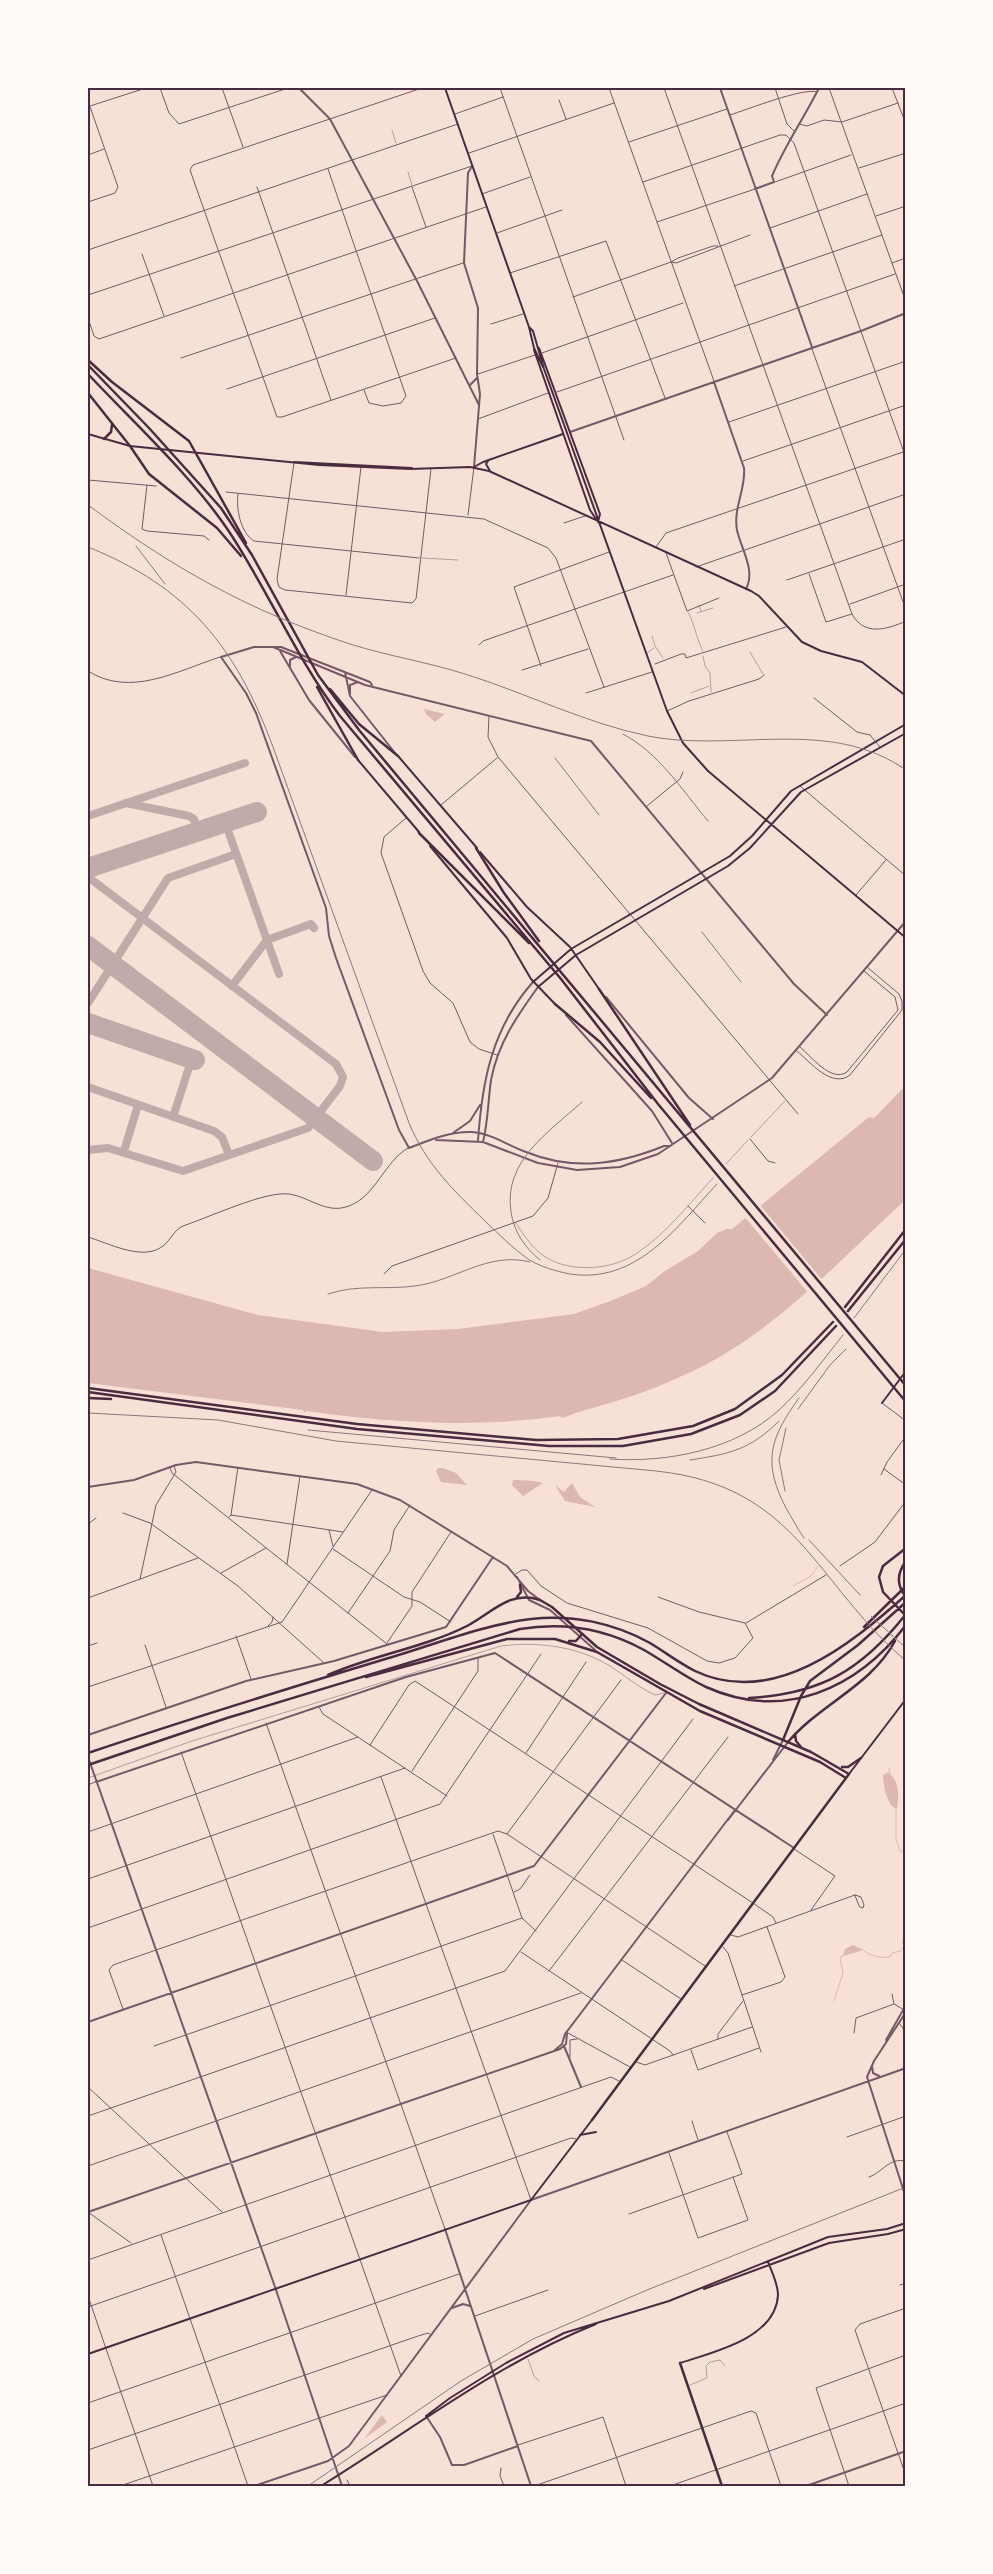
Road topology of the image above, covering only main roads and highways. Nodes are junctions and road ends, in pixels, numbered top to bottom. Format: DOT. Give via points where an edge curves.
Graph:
graph roads {
  1 [pos="445,88"];
  2 [pos="529,327"];
  3 [pos="538,346"];
  4 [pos="534,348"];
  5 [pos="88,360"];
  6 [pos="88,365"];
  7 [pos="544,369"];
  8 [pos="88,374"];
  9 [pos="88,393"];
  10 [pos="112,424"];
  11 [pos="570,432"];
  12 [pos="88,434"];
  13 [pos="564,434"];
  14 [pos="104,439"];
  15 [pos="130,446"];
  16 [pos="196,452"];
  17 [pos="489,460"];
  18 [pos="474,467"];
  19 [pos="490,471"];
  20 [pos="598,522"];
  21 [pos="252,555"];
  22 [pos="261,587"];
  23 [pos="318,675"];
  24 [pos="312,677"];
  25 [pos="906,696"];
  26 [pos="906,724"];
  27 [pos="906,733"];
  28 [pos="398,756"];
  29 [pos="358,760"];
  30 [pos="766,820"];
  31 [pos="771,824"];
  32 [pos="419,833"];
  33 [pos="476,848"];
  34 [pos="906,938"];
  35 [pos="571,949"];
  36 [pos="546,952"];
  37 [pos="576,955"];
  38 [pos="542,956"];
  39 [pos="533,982"];
  40 [pos="538,987"];
  41 [pos="599,989"];
  42 [pos="555,1004"];
  43 [pos="658,1104"];
  44 [pos="689,1125"];
  45 [pos="906,1229"];
  46 [pos="906,1239"];
  47 [pos="845,1307"];
  48 [pos="848,1311"];
  49 [pos="833,1322"];
  50 [pos="836,1326"];
  51 [pos="906,1371"];
  52 [pos="906,1386"];
  53 [pos="88,1388"];
  54 [pos="88,1392"];
  55 [pos="88,1398"];
  56 [pos="126,1399"];
  57 [pos="906,1402"];
  58 [pos="882,1403"];
  59 [pos="906,1548"];
  60 [pos="906,1561"];
  61 [pos="520,1585"];
  62 [pos="906,1586"];
  63 [pos="906,1596"];
  64 [pos="513,1598"];
  65 [pos="906,1602"];
  66 [pos="906,1615"];
  67 [pos="906,1625"];
  68 [pos="857,1634"];
  69 [pos="579,1635"];
  70 [pos="898,1635"];
  71 [pos="562,1641"];
  72 [pos="319,1679"];
  73 [pos="669,1688"];
  74 [pos="313,1692"];
  75 [pos="666,1693"];
  76 [pos="742,1698"];
  77 [pos="905,1701"];
  78 [pos="798,1731"];
  79 [pos="783,1740"];
  80 [pos="788,1742"];
  81 [pos="801,1747"];
  82 [pos="88,1755"];
  83 [pos="861,1758"];
  84 [pos="88,1765"];
  85 [pos="840,1767"];
  86 [pos="849,1774"];
  87 [pos="846,1778"];
  88 [pos="592,2120"];
  89 [pos="596,2132"];
  90 [pos="580,2135"];
  91 [pos="906,2223"];
  92 [pos="906,2229"];
  93 [pos="768,2261"];
  94 [pos="770,2266"];
  95 [pos="699,2290"];
  96 [pos="88,2354"];
  97 [pos="680,2363"];
  98 [pos="323,2486"];
  99 [pos="722,2486"];
  1 -- 2 [label="main road"];
  2 -- 3 [label="main road"];
  2 -- 4 [label="main road"];
  3 -- 7 [label="main road"];
  3 -- 11 [label="main road"];
  4 -- 7 [label="main road"];
  4 -- 13 [label="main road"];
  5 -- 16 [label="main road" via="186,438"];
  6 -- 21 [label="main road" via="221,508"];
  7 -- 20 [label="main road"];
  8 -- 22 [label="main road" via="223,524"];
  9 -- 10 [label="main road"];
  10 -- 14 [label="main road" via="111,432"];
  10 -- 15 [label="main road"];
  11 -- 13 [label="main road"];
  11 -- 20 [label="main road" via="600,514"];
  12 -- 14 [label="main road"];
  13 -- 17 [label="main road"];
  13 -- 20 [label="main road" via="591,511"];
  14 -- 15 [label="main road"];
  15 -- 16 [label="main road"];
  15 -- 22 [label="main road" via="153,478 232,544"];
  16 -- 18 [label="main road" via="361,466"];
  16 -- 21 [label="main road"];
  17 -- 18 [label="main road"];
  17 -- 19 [label="main road" via="486,464"];
  18 -- 19 [label="main road"];
  19 -- 20 [label="main road"];
  20 -- 25 [label="main road" via="759,596 800,640 814,648 862,662"];
  20 -- 30 [label="main road" via="671,721 689,751 708,772"];
  21 -- 23 [label="main road"];
  22 -- 24 [label="main road"];
  23 -- 28 [label="main road" via="359,724"];
  23 -- 36 [label="main road" via="359,730"];
  24 -- 29 [label="main road"];
  24 -- 38 [label="main road" via="354,734"];
  26 -- 30 [label="main road" via="788,794"];
  27 -- 31 [label="main road" via="805,790 789,802"];
  28 -- 33 [label="main road"];
  29 -- 32 [label="main road"];
  30 -- 31 [label="main road"];
  30 -- 35 [label="main road" via="730,856"];
  31 -- 34 [label="main road"];
  31 -- 37 [label="main road" via="740,856 707,879"];
  32 -- 38 [label="main road"];
  32 -- 39 [label="main road" via="507,938"];
  33 -- 35 [label="main road" via="527,907"];
  33 -- 36 [label="main road"];
  35 -- 37 [label="main road"];
  35 -- 39 [label="main road"];
  36 -- 44 [label="main road"];
  37 -- 40 [label="main road"];
  37 -- 41 [label="main road"];
  38 -- 43 [label="main road"];
  39 -- 40 [label="main road"];
  40 -- 42 [label="main road"];
  41 -- 44 [label="main road"];
  42 -- 43 [label="main road" via="600,1042"];
  43 -- 57 [label="main road"];
  44 -- 52 [label="main road"];
  45 -- 47 [label="main road"];
  46 -- 48 [label="main road"];
  49 -- 53 [label="main road" via="782,1374 735,1409 686,1428 618,1438 536,1440 351,1423"];
  50 -- 56 [label="main road" via="780,1386 748,1410 698,1433 631,1445 576,1448 350,1429"];
  51 -- 58 [label="main road"];
  54 -- 56 [label="main road"];
  55 -- 56 [label="main road"];
  59 -- 66 [label="main road" via="885,1564 878,1577 883,1592"];
  60 -- 63 [label="main road" via="898,1578 900,1590"];
  61 -- 64 [label="main road" via="520,1594"];
  62 -- 68 [label="main road"];
  63 -- 68 [label="main road"];
  64 -- 69 [label="main road" via="540,1600"];
  64 -- 72 [label="main road" via="457,1630"];
  65 -- 79 [label="main road" via="810,1682"];
  66 -- 76 [label="main road" via="868,1655 846,1671 814,1687 779,1696"];
  67 -- 70 [label="main road"];
  68 -- 72 [label="main road" via="793,1674 767,1681 740,1682 695,1671 620,1629 582,1620 546,1618 495,1627"];
  69 -- 71 [label="main road" via="574,1641"];
  69 -- 73 [label="main road"];
  70 -- 76 [label="main road" via="875,1660 840,1684 807,1696 771,1701"];
  70 -- 78 [label="main road" via="889,1652 858,1684"];
  71 -- 74 [label="main road" via="528,1637 494,1641"];
  71 -- 75 [label="main road" via="597,1652"];
  72 -- 82 [label="main road"];
  73 -- 75 [label="main road"];
  73 -- 79 [label="main road"];
  74 -- 76 [label="main road" via="503,1633 554,1626 588,1629 616,1637 698,1683"];
  74 -- 84 [label="main road"];
  75 -- 87 [label="main road" via="700,1711 820,1762"];
  77 -- 83 [label="main road"];
  78 -- 80 [label="main road"];
  78 -- 81 [label="main road" via="795,1739"];
  79 -- 80 [label="main road"];
  80 -- 81 [label="main road"];
  81 -- 85 [label="main road"];
  83 -- 85 [label="main road" via="848,1767"];
  83 -- 86 [label="main road"];
  85 -- 86 [label="main road"];
  86 -- 87 [label="main road"];
  87 -- 88 [label="main road"];
  88 -- 90 [label="main road"];
  89 -- 90 [label="main road"];
  90 -- 96 [label="main road" via="531,2200"];
  91 -- 93 [label="main road" via="828,2237"];
  92 -- 94 [label="main road" via="829,2243"];
  93 -- 94 [label="main road"];
  93 -- 95 [label="main road"];
  94 -- 95 [label="main road"];
  94 -- 97 [label="main road" via="778,2296 772,2318 764,2327 752,2336"];
  95 -- 98 [label="main road" via="605,2320 526,2353"];
  97 -- 99 [label="main road"];
}
